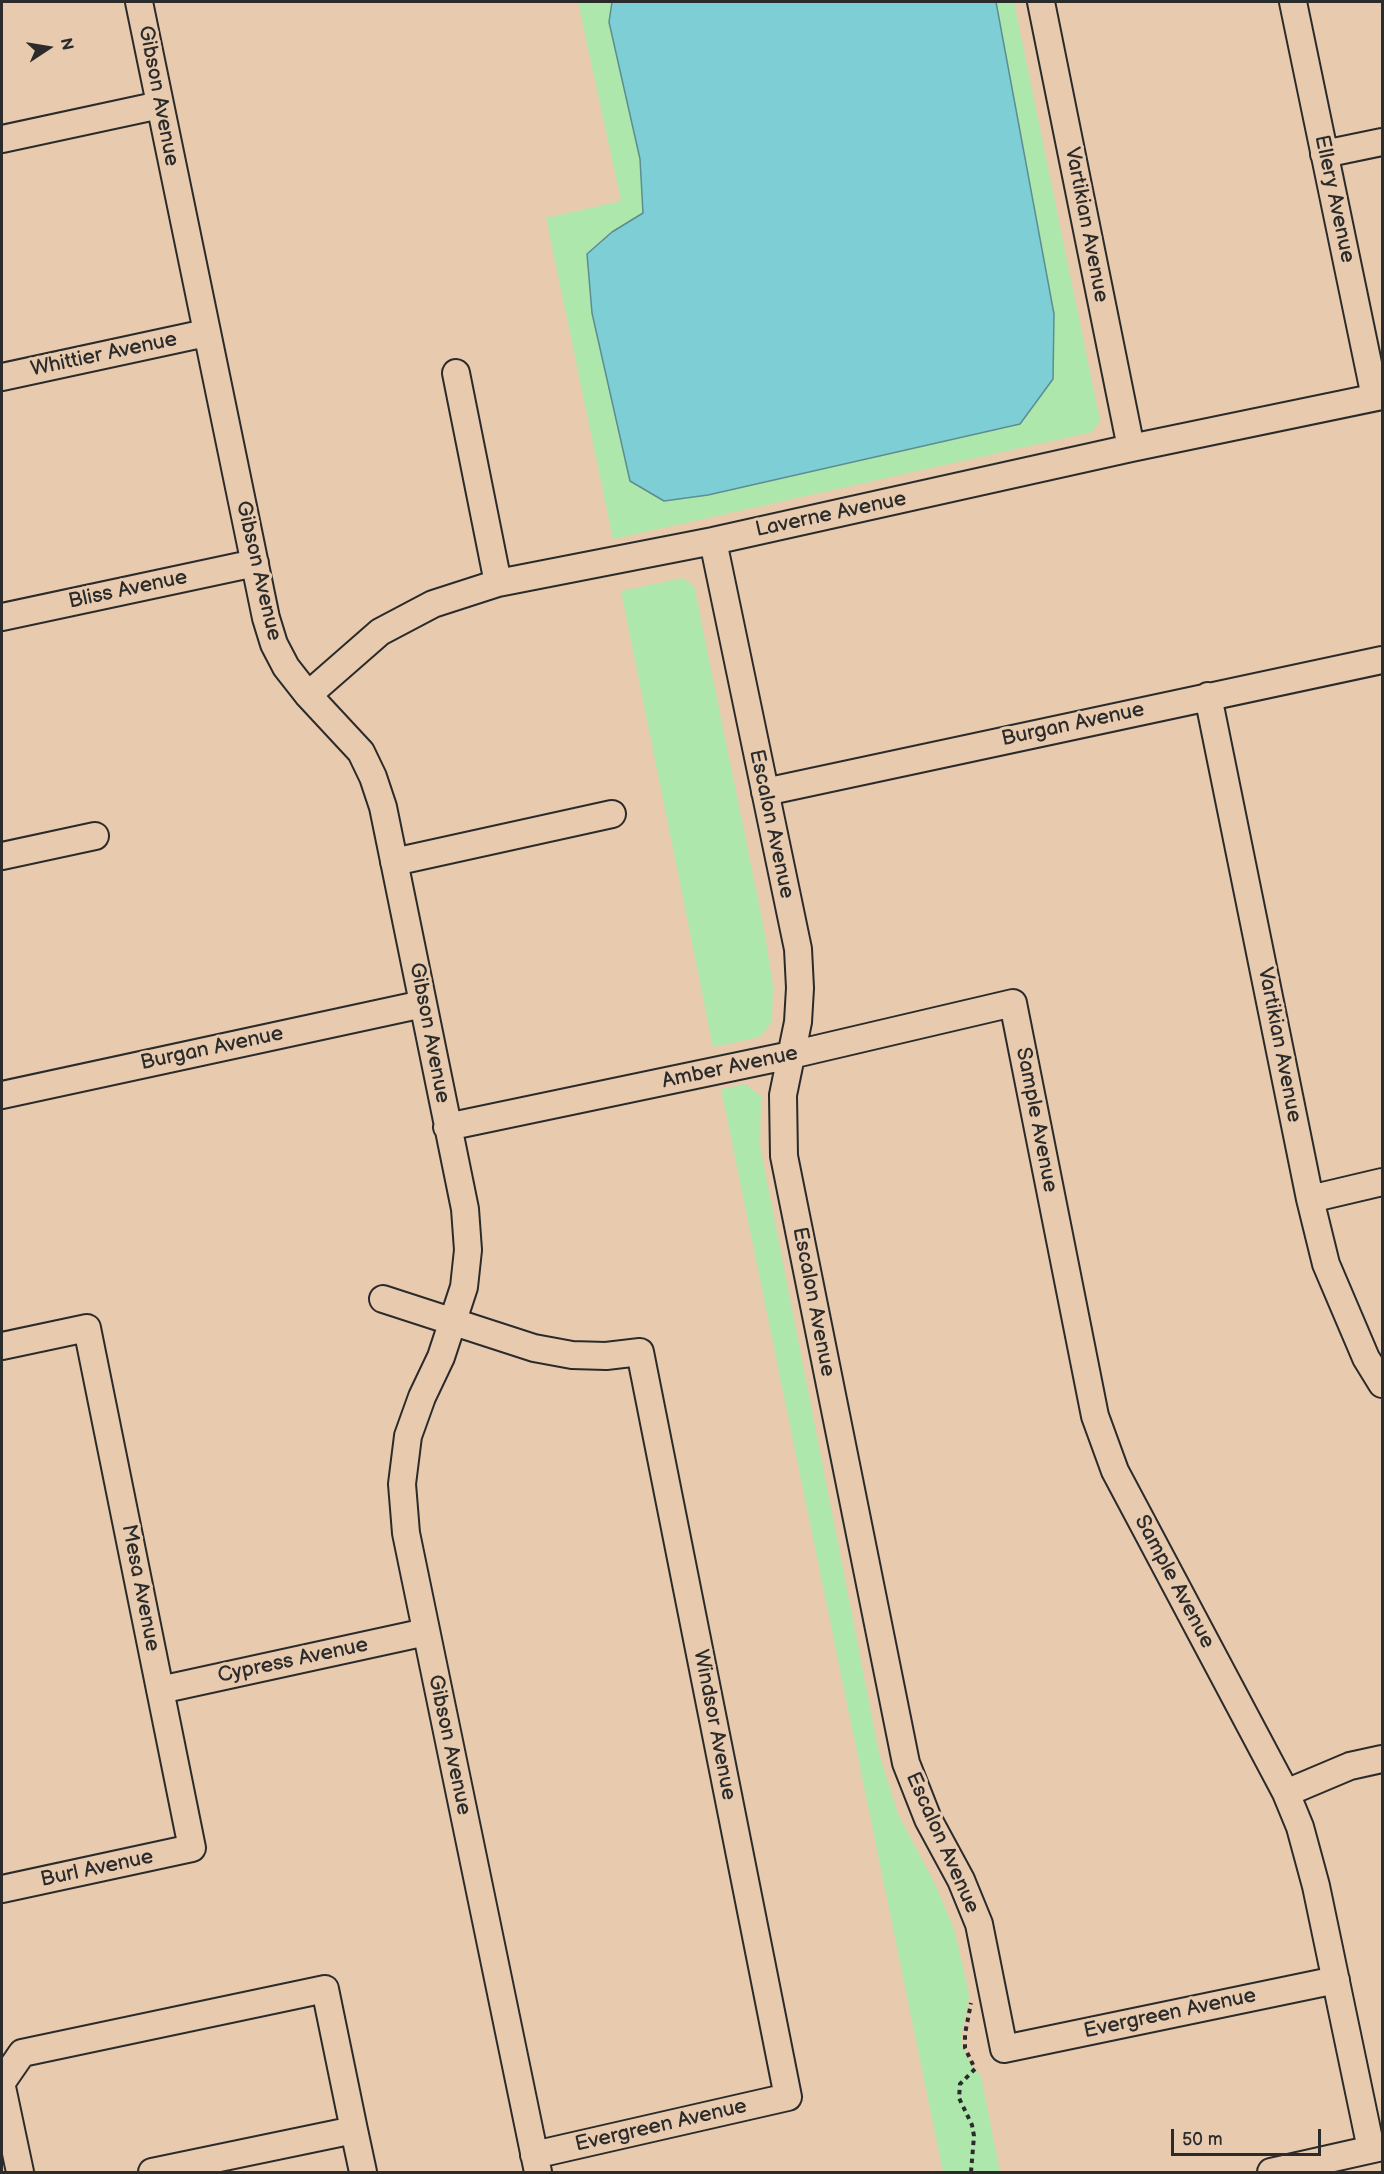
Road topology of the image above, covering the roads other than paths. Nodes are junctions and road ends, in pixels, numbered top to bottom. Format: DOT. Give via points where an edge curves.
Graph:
graph roads {
  1 [pos="139,2"];
  2 [pos="1041,2"];
  3 [pos="1293,2"];
  4 [pos="160,105"];
  5 [pos="2,139"];
  6 [pos="1383,142"];
  7 [pos="1324,154"];
  8 [pos="206,333"];
  9 [pos="456,373"];
  10 [pos="2,377"];
  11 [pos="1379,397"];
  12 [pos="1131,448"];
  13 [pos="713,541"];
  14 [pos="255,563"];
  15 [pos="498,583"];
  16 [pos="2,617"];
  17 [pos="1383,660"];
  18 [pos="308,695"];
  19 [pos="1208,696"];
  20 [pos="765,792"];
  21 [pos="612,814"];
  22 [pos="95,836"];
  23 [pos="2,856"];
  24 [pos="394,862"];
  25 [pos="1012,1003"];
  26 [pos="423,1004"];
  27 [pos="791,1055"];
  28 [pos="2,1095"];
  29 [pos="447,1126"];
  30 [pos="1383,1182"];
  31 [pos="1310,1198"];
  32 [pos="383,1299"];
  33 [pos="453,1322"];
  34 [pos="2,1346"];
  35 [pos="1383,1384"];
  36 [pos="426,1632"];
  37 [pos="160,1690"];
  38 [pos="1383,1759"];
  39 [pos="1286,1793"];
  40 [pos="192,1848"];
  41 [pos="2,1889"];
  42 [pos="1336,1980"];
  43 [pos="1004,2049"];
  44 [pos="2,2082"];
  45 [pos="2,2086"];
  46 [pos="788,2097"];
  47 [pos="354,2130"];
  48 [pos="1377,2148"];
  49 [pos="536,2164"];
  50 [pos="20,2172"];
  51 [pos="152,2172"];
  52 [pos="363,2172"];
  53 [pos="1271,2172"];
  1 -- 4 [label="street, Gibson Avenue"];
  2 -- 12 [label="street, Vartikian Avenue"];
  3 -- 7 [label="street, Ellery Avenue"];
  4 -- 5 [label="street"];
  4 -- 8 [label="street, Gibson Avenue"];
  6 -- 7 [label="street"];
  7 -- 11 [label="street, Ellery Avenue"];
  8 -- 10 [label="street, Whittier Avenue"];
  8 -- 14 [label="street, Gibson Avenue"];
  9 -- 15 [label="street"];
  11 -- 12 [label="street, Laverne Avenue"];
  12 -- 13 [label="street, Laverne Avenue"];
  13 -- 15 [label="street, Laverne Avenue"];
  13 -- 20 [label="street, Escalon Avenue"];
  14 -- 16 [label="street, Bliss Avenue"];
  14 -- 18 [label="street, Gibson Avenue" via="274,644"];
  15 -- 18 [label="street, Laverne Avenue" via="433,604 380,632"];
  17 -- 19 [label="street, Burgan Avenue"];
  18 -- 24 [label="street, Gibson Avenue" via="361,752 383,807"];
  19 -- 20 [label="street, Burgan Avenue"];
  19 -- 31 [label="street, Vartikian Avenue"];
  20 -- 27 [label="street, Escalon Avenue" via="798,950 798,1022"];
  21 -- 24 [label="street"];
  22 -- 23 [label="street"];
  24 -- 26 [label="street, Gibson Avenue"];
  25 -- 27 [label="street, Amber Avenue"];
  25 -- 39 [label="street, Sample Avenue" via="1095,1416 1115,1471"];
  26 -- 28 [label="street, Burgan Avenue"];
  26 -- 29 [label="street, Gibson Avenue"];
  27 -- 29 [label="street, Amber Avenue"];
  27 -- 43 [label="street, Escalon Avenue" via="783,1095 784,1156 906,1763 928,1819 979,1924"];
  29 -- 33 [label="street, Gibson Avenue" via="465,1209 468,1250 464,1287"];
  30 -- 31 [label="street"];
  31 -- 35 [label="street, Vartikian Avenue" via="1326,1264 1366,1358"];
  32 -- 33 [label="street"];
  33 -- 36 [label="street, Gibson Avenue" via="408,1436 402,1484 406,1533"];
  33 -- 46 [label="street, Windsor Avenue" via="534,1348 572,1355 640,1352"];
  34 -- 37 [label="street, Mesa Avenue" via="87,1328"];
  36 -- 37 [label="street, Cypress Avenue"];
  36 -- 49 [label="street, Gibson Avenue"];
  37 -- 40 [label="street, Mesa Avenue"];
  38 -- 39 [label="street" via="1350,1766"];
  39 -- 42 [label="street, Sample Avenue" via="1316,1886"];
  40 -- 41 [label="street, Burl Avenue"];
  42 -- 43 [label="street, Evergreen Avenue"];
  42 -- 48 [label="street, Sample Avenue"];
  44 -- 47 [label="street" via="22,2053 325,1989"];
  45 -- 50 [label="street"];
  46 -- 49 [label="street, Evergreen Avenue"];
  47 -- 51 [label="street"];
  47 -- 52 [label="street"];
  48 -- 53 [label="street"];
}
